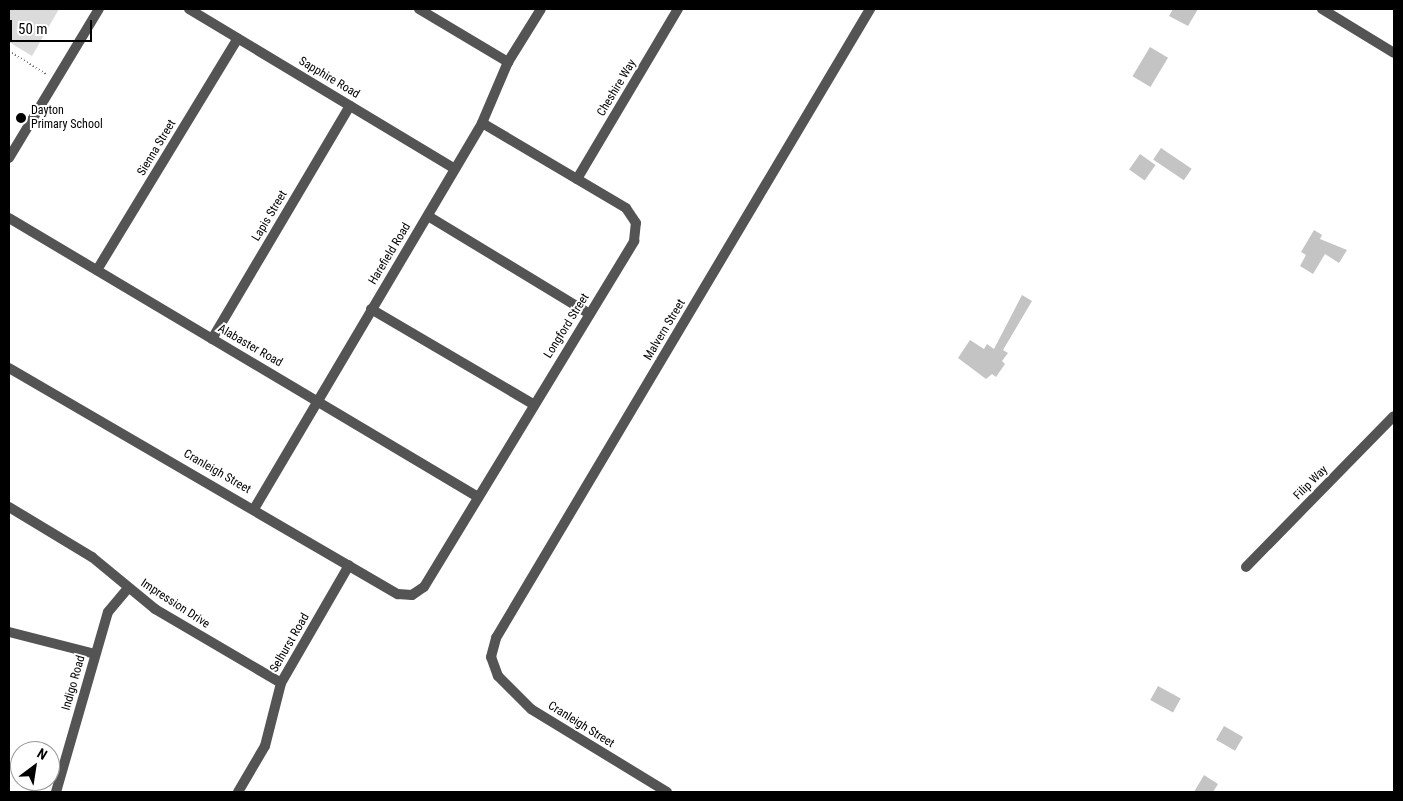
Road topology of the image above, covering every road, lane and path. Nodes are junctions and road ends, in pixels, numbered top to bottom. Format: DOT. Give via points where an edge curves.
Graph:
graph roads {
  1 [pos="99,9"];
  2 [pos="189,9"];
  3 [pos="419,9"];
  4 [pos="541,9"];
  5 [pos="678,9"];
  6 [pos="870,9"];
  7 [pos="1322,9"];
  8 [pos="238,38"];
  9 [pos="9,52"];
  10 [pos="1394,53"];
  11 [pos="508,62"];
  12 [pos="46,74"];
  13 [pos="350,106"];
  14 [pos="482,123"];
  15 [pos="9,158"];
  16 [pos="455,169"];
  17 [pos="577,179"];
  18 [pos="428,216"];
  19 [pos="9,218"];
  20 [pos="98,270"];
  21 [pos="371,309"];
  22 [pos="590,314"];
  23 [pos="212,339"];
  24 [pos="9,368"];
  25 [pos="317,400"];
  26 [pos="533,404"];
  27 [pos="1394,416"];
  28 [pos="478,497"];
  29 [pos="9,507"];
  30 [pos="254,508"];
  31 [pos="349,565"];
  32 [pos="1246,567"];
  33 [pos="128,588"];
  34 [pos="412,595"];
  35 [pos="9,632"];
  36 [pos="95,654"];
  37 [pos="494,666"];
  38 [pos="281,683"];
  39 [pos="56,792"];
  40 [pos="238,792"];
  41 [pos="667,792"];
  1 -- 15 [label="street"];
  2 -- 8 [label="street, Sapphire Road"];
  3 -- 11 [label="street"];
  4 -- 11 [label="street, Harefield Road"];
  5 -- 17 [label="street, Cheshire Way"];
  6 -- 37 [label="street, Malvern Street" via="496,638 491,657"];
  7 -- 10 [label="street"];
  8 -- 13 [label="street, Sapphire Road"];
  8 -- 20 [label="street, Sienna Street"];
  9 -- 12 [label="path"];
  11 -- 14 [label="street, Harefield Road"];
  13 -- 16 [label="street, Sapphire Road"];
  13 -- 23 [label="street, Lapis Street"];
  14 -- 16 [label="street, Harefield Road"];
  14 -- 17 [label="street, Longford Street"];
  16 -- 18 [label="street, Harefield Road"];
  17 -- 22 [label="street, Longford Street" via="626,208 636,223 634,241"];
  18 -- 21 [label="street, Harefield Road"];
  18 -- 22 [label="street"];
  19 -- 20 [label="street, Alabaster Road"];
  20 -- 23 [label="street, Alabaster Road"];
  21 -- 25 [label="street, Harefield Road"];
  21 -- 26 [label="street"];
  22 -- 26 [label="street, Longford Street"];
  23 -- 25 [label="street, Alabaster Road"];
  24 -- 30 [label="street, Cranleigh Street"];
  25 -- 28 [label="street, Alabaster Road"];
  25 -- 30 [label="street, Harefield Road"];
  26 -- 28 [label="street, Longford Street"];
  27 -- 32 [label="street, Filip Way"];
  28 -- 34 [label="street, Longford Street" via="424,587"];
  29 -- 33 [label="street, Impression Drive" via="92,557"];
  30 -- 31 [label="street, Cranleigh Street"];
  31 -- 34 [label="street, Cranleigh Street" via="398,594"];
  31 -- 38 [label="street, Selhurst Road"];
  33 -- 36 [label="street, Indigo Road" via="108,612"];
  33 -- 38 [label="street, Impression Drive" via="156,609"];
  35 -- 36 [label="street"];
  36 -- 39 [label="street, Indigo Road"];
  37 -- 41 [label="street, Cranleigh Street" via="531,709"];
  38 -- 40 [label="street, Selhurst Road" via="264,746"];
}
